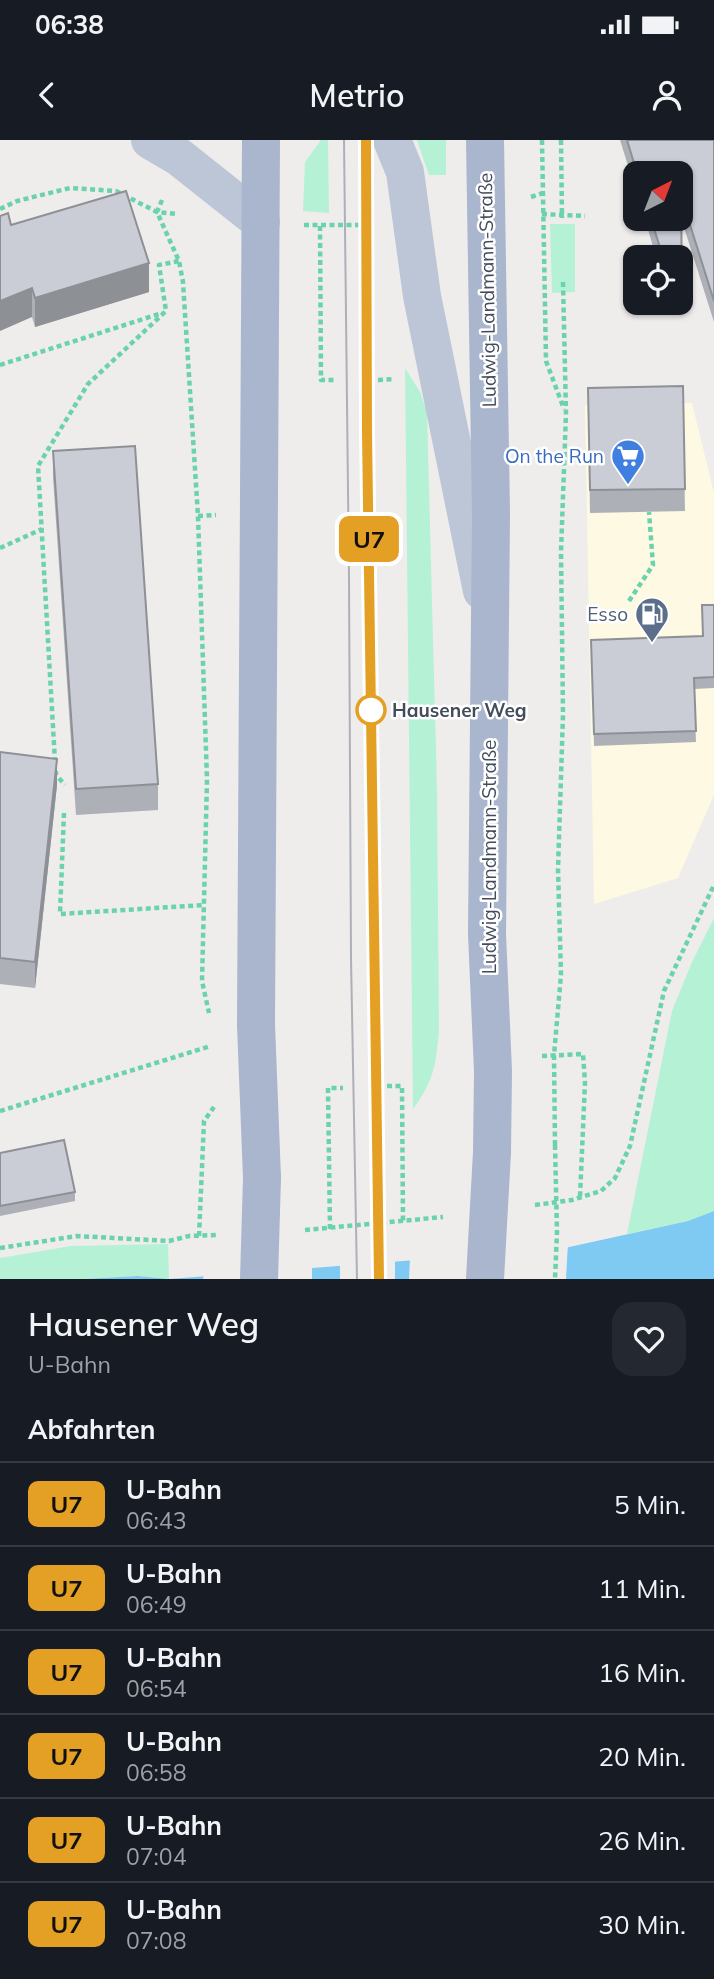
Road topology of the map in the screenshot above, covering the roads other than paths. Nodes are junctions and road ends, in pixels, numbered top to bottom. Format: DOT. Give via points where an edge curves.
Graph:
graph roads {
  1 [pos="150,140"];
  2 [pos="261,140"];
  3 [pos="392,140"];
  4 [pos="485,140"];
  5 [pos="261,222"];
  6 [pos="490,631"];
  7 [pos="259,1279"];
  8 [pos="485,1279"];
  1 -- 5 [label="main road" via="179,157"];
  2 -- 5 [label="main road"];
  3 -- 6 [label="main road" via="405,172 422,296"];
  4 -- 6 [label="main road, Ludwig-Landmann-Straße"];
  5 -- 7 [label="main road, bridge"];
  6 -- 8 [label="main road, Ludwig-Landmann-Straße, bridge" via="487,934 493,1071"];
}
